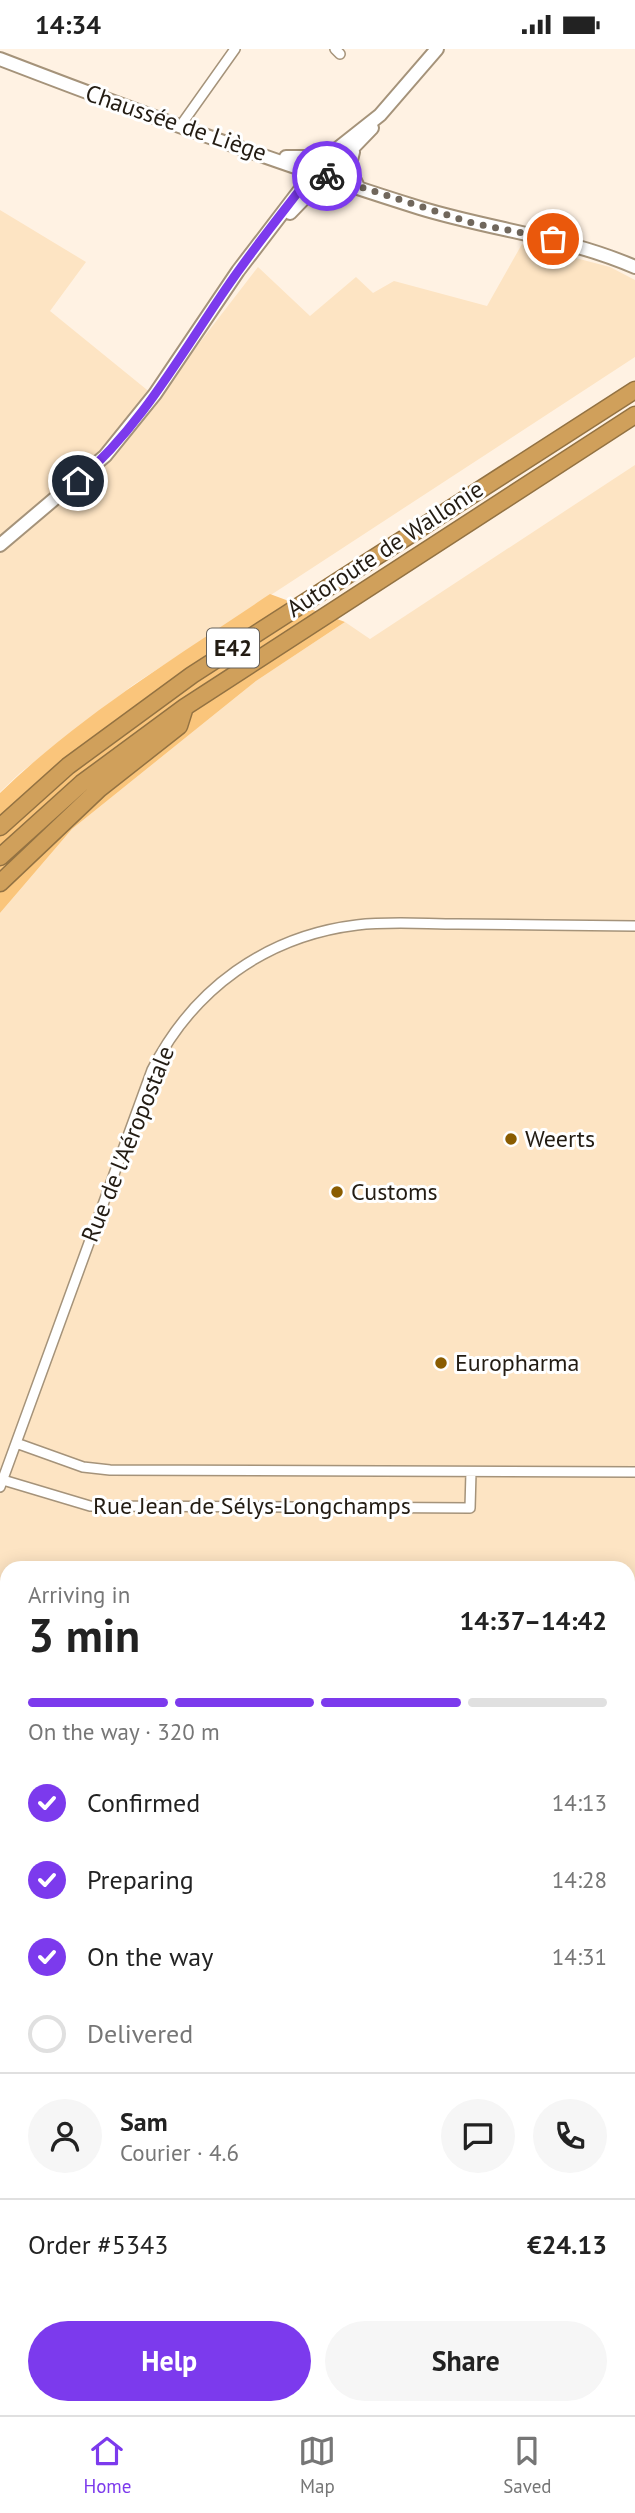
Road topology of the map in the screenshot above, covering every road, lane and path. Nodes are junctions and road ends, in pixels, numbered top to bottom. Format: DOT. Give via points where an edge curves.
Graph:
graph roads {
  1 [pos="235,49"];
  2 [pos="437,49"];
  3 [pos="0,59"];
  4 [pos="380,115"];
  5 [pos="181,125"];
  6 [pos="337,149"];
  7 [pos="355,149"];
  8 [pos="272,157"];
  9 [pos="315,172"];
  10 [pos="329,176"];
  11 [pos="358,187"];
  12 [pos="296,195"];
  13 [pos="262,240"];
  14 [pos="635,267"];
  15 [pos="635,390"];
  16 [pos="635,415"];
  17 [pos="0,545"];
  18 [pos="186,707"];
  19 [pos="0,827"];
  20 [pos="0,857"];
  21 [pos="0,883"];
  22 [pos="635,926"];
  23 [pos="16,1443"];
  24 [pos="471,1472"];
  25 [pos="635,1472"];
  26 [pos="1,1483"];
  1 -- 5 [label="street"];
  2 -- 4 [label="main road"];
  3 -- 5 [label="main road, Chaussée de Liège"];
  4 -- 6 [label="main road"];
  4 -- 7 [label="main road"];
  5 -- 8 [label="main road, Chaussée de Liège"];
  6 -- 8 [label="main road" via="309,157"];
  6 -- 9 [label="main road"];
  7 -- 10 [label="main road"];
  7 -- 11 [label="main road" via="349,168"];
  8 -- 9 [label="main road, Chaussée de Liège"];
  8 -- 12 [label="main road" via="296,178"];
  9 -- 10 [label="main road, Chaussée de Liège"];
  9 -- 12 [label="main road"];
  10 -- 11 [label="main road, Chaussée de Liège"];
  10 -- 13 [label="main road"];
  11 -- 14 [label="main road, Chaussée de Liège" via="472,223 567,242"];
  12 -- 13 [label="main road"];
  13 -- 17 [label="main road" via="118,440 89,472"];
  15 -- 19 [label="highway, Autoroute de Wallonie / E42" via="192,675 68,766"];
  16 -- 18 [label="highway, Autoroute de Wallonie / E42"];
  18 -- 20 [label="highway, Autoroute de Wallonie / E42" via="82,783"];
  18 -- 21 [label="highway" via="179,726 99,789"];
  22 -- 23 [label="street, Rue de l'Aéropostale" via="341,927 263,953 211,990 178,1026 152,1070"];
  23 -- 24 [label="street, Rue Jean de Sélys-Longchamps" via="83,1467 110,1470"];
  23 -- 26 [label="street, Rue de l'Aéropostale"];
  24 -- 25 [label="street, Rue Jean de Sélys-Longchamps"];
  24 -- 26 [label="street, Rue Jean de Sélys-Longchamps" via="470,1508 90,1506"];
}
